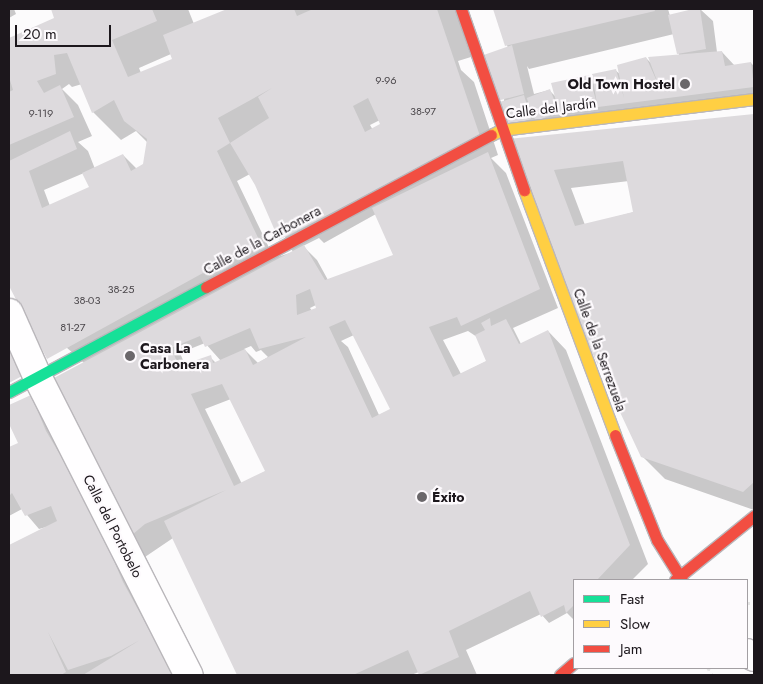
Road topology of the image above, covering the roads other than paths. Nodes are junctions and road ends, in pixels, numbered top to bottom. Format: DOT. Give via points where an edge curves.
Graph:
graph roads {
  1 [pos="461,9"];
  2 [pos="754,99"];
  3 [pos="501,130"];
  4 [pos="9,313"];
  5 [pos="38,378"];
  6 [pos="9,392"];
  7 [pos="754,516"];
  8 [pos="679,579"];
  9 [pos="573,664"];
  10 [pos="189,675"];
  11 [pos="560,675"];
  1 -- 3 [label="street, Calle de la Serrezuela"];
  2 -- 3 [label="street, Calle del Jardín"];
  3 -- 5 [label="street, Calle de la Carbonera"];
  3 -- 8 [label="street, Calle de la Serrezuela" via="637,495 656,540"];
  4 -- 5 [label="street, Calle del Portobelo"];
  5 -- 6 [label="street, Calle de la Carbonera"];
  5 -- 10 [label="street, Calle del Portobelo"];
  7 -- 8 [label="street"];
  9 -- 11 [label="street"];
}
